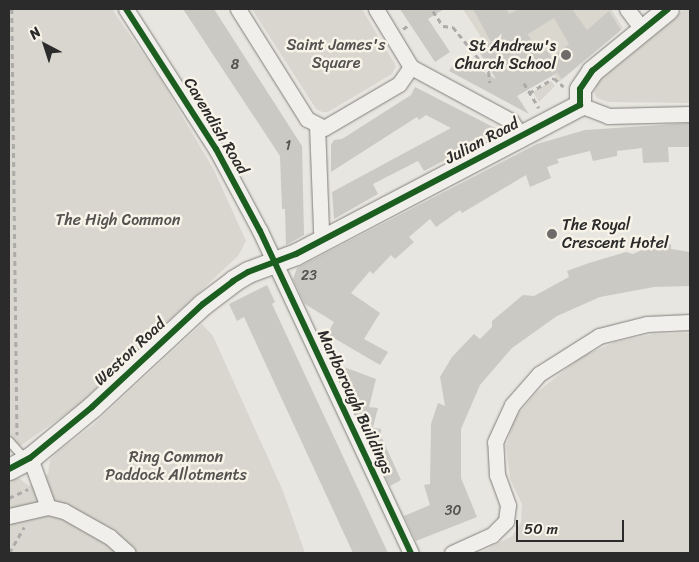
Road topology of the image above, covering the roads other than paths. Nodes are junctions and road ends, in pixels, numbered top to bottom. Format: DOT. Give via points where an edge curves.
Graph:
graph roads {
  1 [pos="126,9"];
  2 [pos="238,9"];
  3 [pos="376,9"];
  4 [pos="627,9"];
  5 [pos="668,9"];
  6 [pos="643,30"];
  7 [pos="411,67"];
  8 [pos="580,97"];
  9 [pos="690,114"];
  10 [pos="317,125"];
  11 [pos="521,136"];
  12 [pos="325,239"];
  13 [pos="274,262"];
  14 [pos="690,322"];
  15 [pos="13,440"];
  16 [pos="22,463"];
  17 [pos="48,507"];
  18 [pos="9,516"];
  19 [pos="128,553"];
  20 [pos="411,553"];
  21 [pos="452,553"];
  1 -- 13 [label="street, Cavendish Road" via="216,149"];
  2 -- 10 [label="street" via="307,119"];
  3 -- 7 [label="street"];
  4 -- 6 [label="street"];
  5 -- 6 [label="street, Julian Road"];
  6 -- 8 [label="street, Julian Road" via="592,72"];
  7 -- 10 [label="street" via="399,84 334,124 324,128"];
  7 -- 11 [label="street" via="511,121"];
  8 -- 9 [label="street" via="608,116"];
  8 -- 11 [label="street, Julian Road"];
  10 -- 12 [label="street" via="321,230"];
  11 -- 12 [label="street, Julian Road"];
  12 -- 13 [label="street, Julian Road"];
  13 -- 16 [label="street, Weston Road" via="248,272 218,292 92,407"];
  13 -- 20 [label="street, Marlborough Buildings"];
  14 -- 21 [label="street" via="647,324 607,333 578,346 540,374 512,405 495,442 496,475 508,505 506,522 492,535"];
  15 -- 16 [label="lane"];
  16 -- 17 [label="street" via="38,485"];
  17 -- 18 [label="street"];
  17 -- 19 [label="street" via="86,522"];
}
